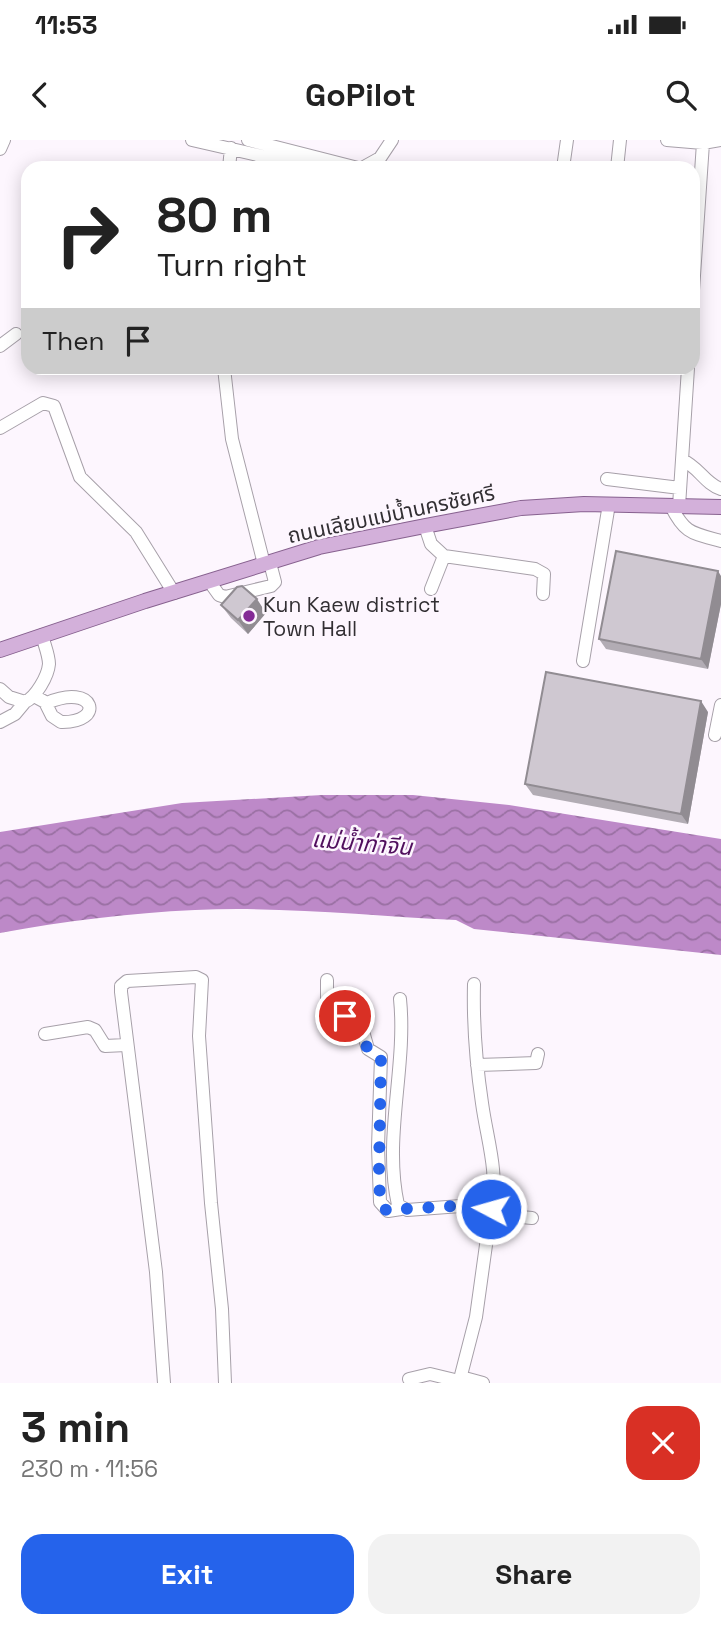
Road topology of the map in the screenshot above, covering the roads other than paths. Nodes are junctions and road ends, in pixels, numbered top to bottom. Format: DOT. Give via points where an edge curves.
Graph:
graph roads {
  1 [pos="4,140"];
  2 [pos="192,140"];
  3 [pos="248,140"];
  4 [pos="392,140"];
  5 [pos="567,140"];
  6 [pos="620,140"];
  7 [pos="667,140"];
  8 [pos="721,140"];
  9 [pos="687,141"];
  10 [pos="703,143"];
  11 [pos="231,148"];
  12 [pos="0,149"];
  13 [pos="230,161"];
  14 [pos="285,161"];
  15 [pos="332,161"];
  16 [pos="374,161"];
  17 [pos="565,161"];
  18 [pos="618,161"];
  19 [pos="700,187"];
  20 [pos="16,334"];
  21 [pos="0,346"];
  22 [pos="225,375"];
  23 [pos="688,375"];
  24 [pos="0,428"];
  25 [pos="682,460"];
  26 [pos="607,479"];
  27 [pos="680,488"];
  28 [pos="721,489"];
  29 [pos="609,504"];
  30 [pos="675,506"];
  31 [pos="721,507"];
  32 [pos="425,526"];
  33 [pos="721,541"];
  34 [pos="443,556"];
  35 [pos="267,563"];
  36 [pos="209,581"];
  37 [pos="431,589"];
  38 [pos="174,593"];
  39 [pos="543,594"];
  40 [pos="42,635"];
  41 [pos="0,650"];
  42 [pos="583,661"];
  43 [pos="0,689"];
  44 [pos="35,700"];
  45 [pos="721,705"];
  46 [pos="0,722"];
  47 [pos="715,735"];
  48 [pos="327,980"];
  49 [pos="474,985"];
  50 [pos="400,999"];
  51 [pos="45,1034"];
  52 [pos="125,1045"];
  53 [pos="538,1054"];
  54 [pos="477,1065"];
  55 [pos="401,1209"];
  56 [pos="491,1212"];
  57 [pos="533,1218"];
  58 [pos="409,1378"];
  59 [pos="460,1380"];
  60 [pos="164,1383"];
  61 [pos="225,1383"];
  62 [pos="483,1383"];
  1 -- 12 [label="street"];
  2 -- 11 [label="street"];
  3 -- 15 [label="street"];
  4 -- 16 [label="street"];
  5 -- 17 [label="street"];
  6 -- 18 [label="street"];
  7 -- 9 [label="street"];
  8 -- 10 [label="street"];
  9 -- 10 [label="street"];
  10 -- 19 [label="street"];
  11 -- 13 [label="street"];
  11 -- 14 [label="street"];
  20 -- 21 [label="street"];
  22 -- 35 [label="street" via="232,439"];
  23 -- 25 [label="street"];
  24 -- 38 [label="street" via="43,403 54,406 80,477 131,527"];
  25 -- 27 [label="street"];
  25 -- 28 [label="street"];
  26 -- 27 [label="street"];
  27 -- 30 [label="street"];
  29 -- 30 [label="main road, ถนนเลียบแม่น้ำนครชัยศรี"];
  29 -- 32 [label="main road, ถนนเลียบแม่น้ำนครชัยศรี" via="521,508"];
  29 -- 42 [label="street"];
  30 -- 31 [label="main road, ถนนเลียบแม่น้ำนครชัยศรี"];
  30 -- 33 [label="street" via="679,522 691,533"];
  32 -- 34 [label="street" via="431,544"];
  32 -- 35 [label="main road, ถนนเลียบแม่น้ำนครชัยศรี" via="319,547"];
  34 -- 37 [label="street"];
  34 -- 39 [label="street" via="535,569 544,574"];
  35 -- 36 [label="main road, ถนนเลียบแม่น้ำนครชัยศรี"];
  35 -- 36 [label="street" via="275,582 271,586 225,597"];
  36 -- 38 [label="main road, ถนนเลียบแม่น้ำนครชัยศรี"];
  38 -- 40 [label="main road, ถนนเลียบแม่น้ำนครชัยศรี"];
  40 -- 41 [label="main road, ถนนเลียบแม่น้ำนครชัยศรี"];
  40 -- 44 [label="street" via="49,662"];
  43 -- 44 [label="street" via="9,697"];
  44 -- 46 [label="street"];
  45 -- 47 [label="street"];
  48 -- 55 [label="street" via="327,1009 348,1018 345,1031 364,1035 366,1046 381,1057 380,1202 388,1211"];
  49 -- 54 [label="street"];
  50 -- 55 [label="street" via="393,1156"];
  51 -- 52 [label="street" via="88,1027 102,1044"];
  52 -- 60 [label="street" via="146,1183"];
  52 -- 61 [label="street" via="124,983 202,980 199,1036"];
  53 -- 54 [label="street" via="536,1063"];
  54 -- 56 [label="street" via="495,1167"];
  55 -- 56 [label="street" via="474,1205"];
  56 -- 57 [label="street"];
  56 -- 59 [label="street" via="481,1294"];
  58 -- 59 [label="street" via="430,1374"];
  59 -- 62 [label="street"];
}
